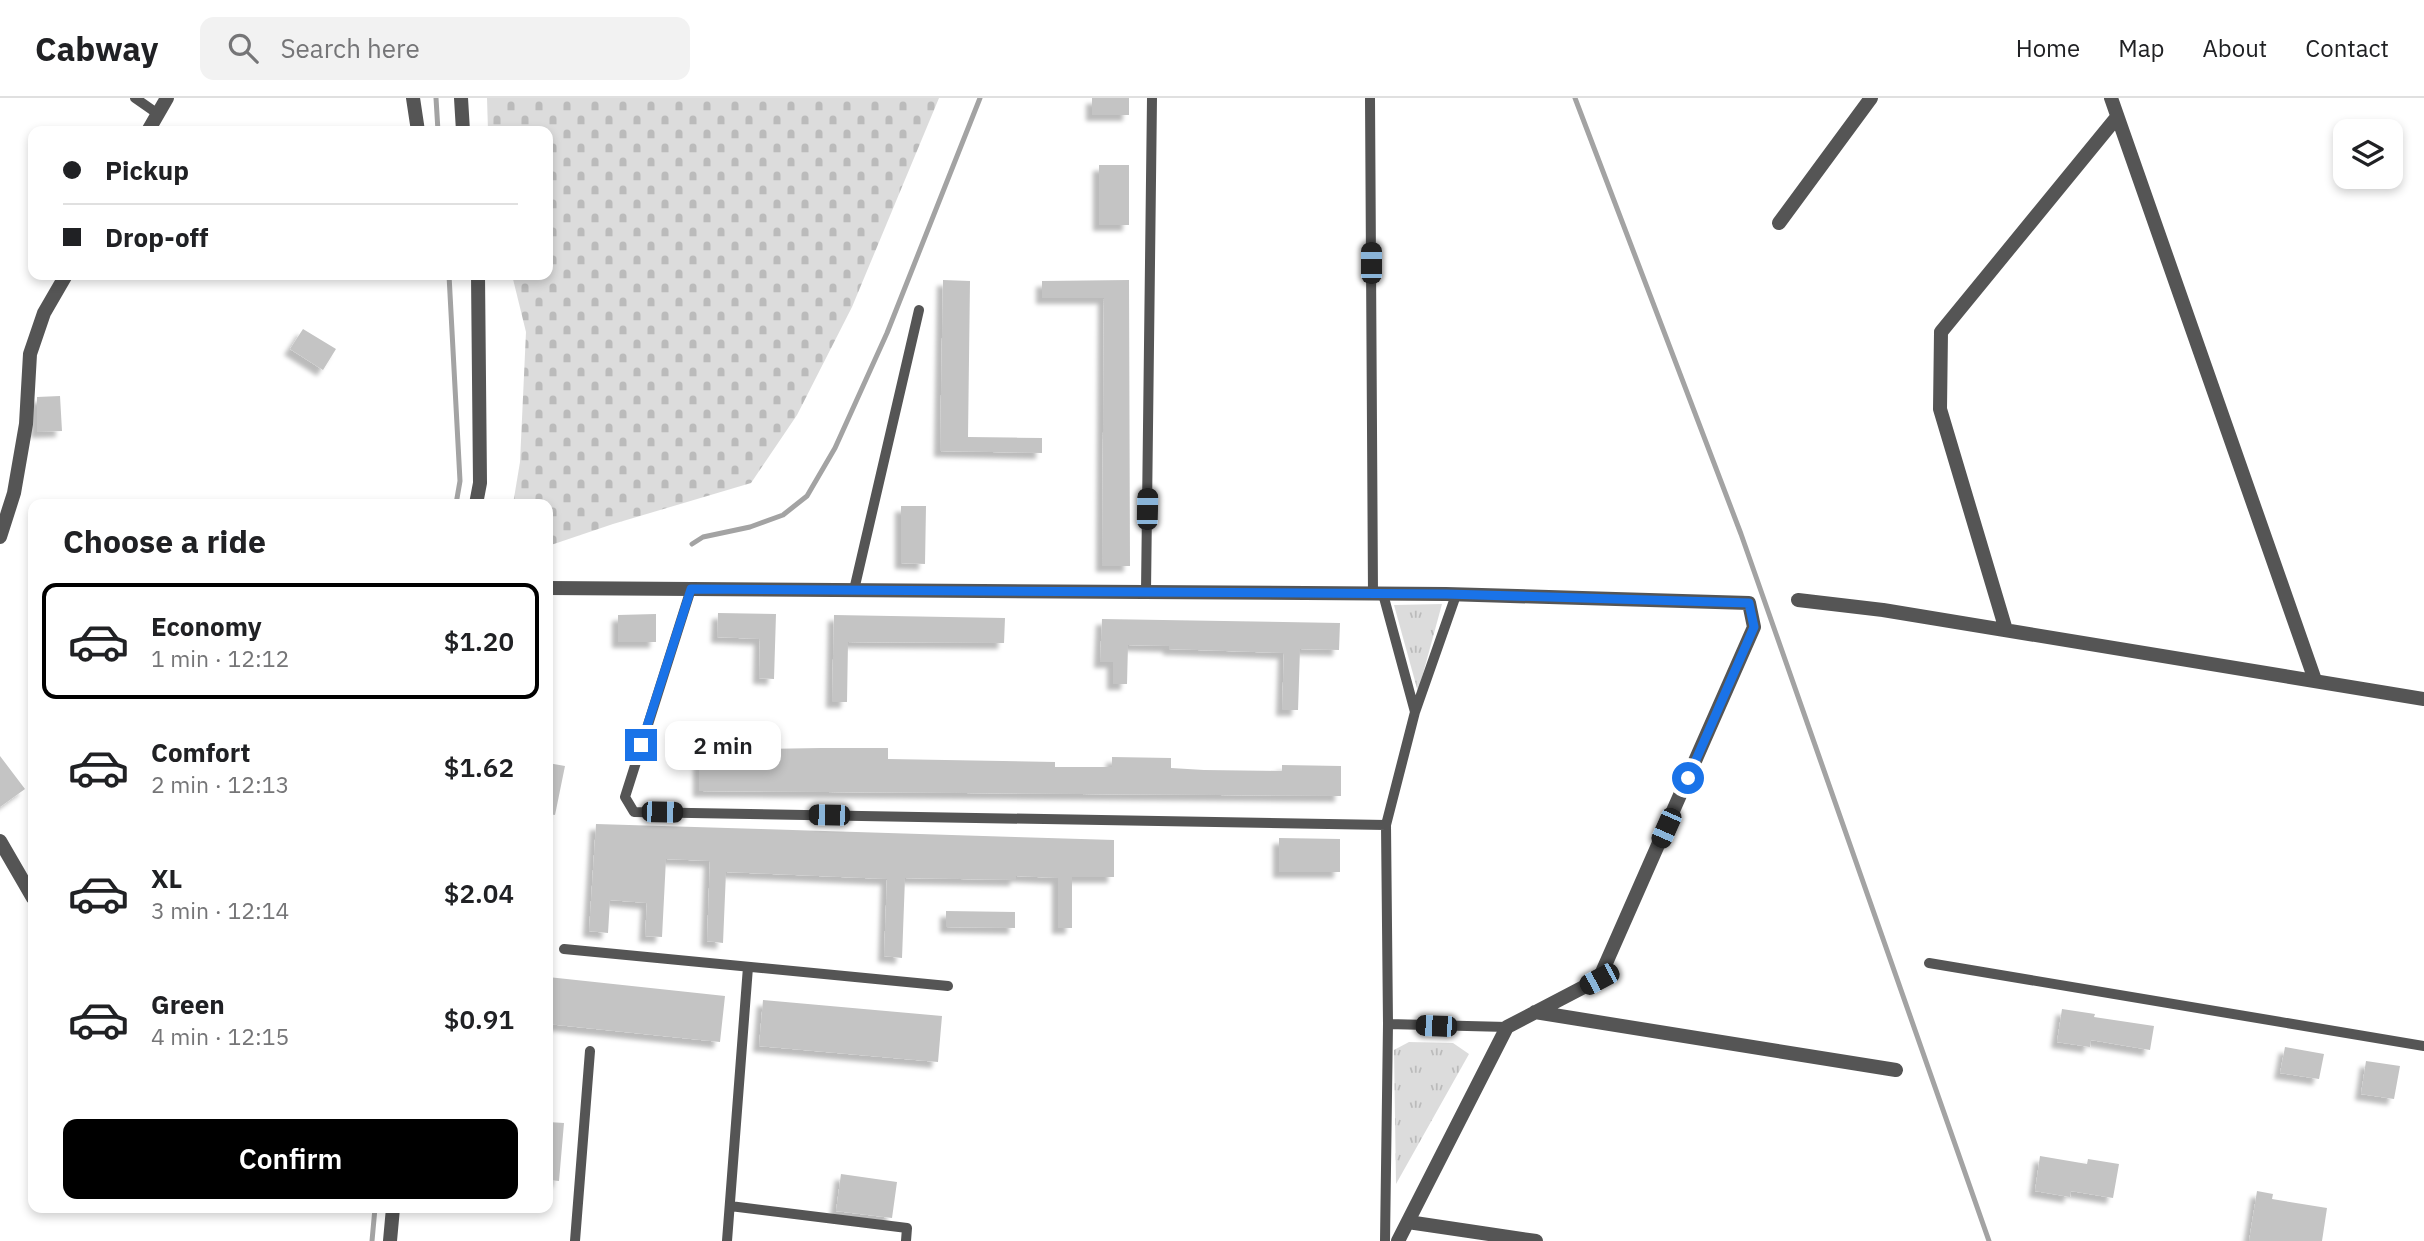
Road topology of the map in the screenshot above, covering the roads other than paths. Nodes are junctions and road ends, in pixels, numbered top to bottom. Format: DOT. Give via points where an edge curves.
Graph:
graph roads {
  1 [pos="135,98"];
  2 [pos="167,98"];
  3 [pos="413,98"];
  4 [pos="461,98"];
  5 [pos="1152,98"];
  6 [pos="1370,98"];
  7 [pos="1871,98"];
  8 [pos="2110,98"];
  9 [pos="158,114"];
  10 [pos="2117,117"];
  11 [pos="151,126"];
  12 [pos="417,126"];
  13 [pos="463,126"];
  14 [pos="1780,223"];
  15 [pos="63,280"];
  16 [pos="478,280"];
  17 [pos="919,310"];
  18 [pos="477,499"];
  19 [pos="0,537"];
  20 [pos="553,588"];
  21 [pos="691,589"];
  22 [pos="854,590"];
  23 [pos="1146,592"];
  24 [pos="1378,594"];
  25 [pos="1456,595"];
  26 [pos="1798,600"];
  27 [pos="2006,630"];
  28 [pos="2315,680"];
  29 [pos="2424,699"];
  30 [pos="1415,712"];
  31 [pos="1386,825"];
  32 [pos="0,841"];
  33 [pos="28,889"];
  34 [pos="564,949"];
  35 [pos="1928,963"];
  36 [pos="748,967"];
  37 [pos="948,986"];
  38 [pos="1535,1012"];
  39 [pos="1388,1024"];
  40 [pos="1507,1027"];
  41 [pos="2424,1046"];
  42 [pos="590,1051"];
  43 [pos="1896,1070"];
  44 [pos="730,1206"];
  45 [pos="393,1213"];
  46 [pos="1408,1222"];
  47 [pos="390,1241"];
  48 [pos="575,1241"];
  49 [pos="727,1241"];
  50 [pos="906,1241"];
  51 [pos="1385,1241"];
  52 [pos="1398,1241"];
  53 [pos="1536,1241"];
  1 -- 9 [label="lane"];
  2 -- 9 [label="street"];
  3 -- 12 [label="street"];
  4 -- 13 [label="street"];
  5 -- 23 [label="lane"];
  6 -- 24 [label="lane"];
  7 -- 14 [label="street"];
  8 -- 10 [label="street"];
  9 -- 11 [label="street"];
  10 -- 27 [label="street" via="1941,332 1940,409"];
  10 -- 28 [label="street"];
  15 -- 19 [label="street" via="44,313 30,354 26,424 14,493"];
  16 -- 18 [label="street"];
  17 -- 22 [label="lane"];
  20 -- 21 [label="street"];
  21 -- 22 [label="street"];
  21 -- 31 [label="lane" via="625,797 634,812"];
  22 -- 23 [label="street"];
  23 -- 24 [label="street"];
  24 -- 25 [label="street"];
  24 -- 30 [label="lane"];
  25 -- 30 [label="lane"];
  25 -- 38 [label="street" via="1749,603 1754,627 1599,979"];
  26 -- 27 [label="street"];
  27 -- 28 [label="street"];
  28 -- 29 [label="street"];
  30 -- 31 [label="lane"];
  31 -- 39 [label="lane"];
  32 -- 33 [label="street"];
  34 -- 36 [label="lane"];
  35 -- 41 [label="lane"];
  36 -- 37 [label="lane"];
  36 -- 44 [label="lane"];
  38 -- 40 [label="street"];
  38 -- 43 [label="street"];
  39 -- 40 [label="lane"];
  39 -- 51 [label="lane"];
  40 -- 46 [label="street"];
  42 -- 48 [label="lane"];
  44 -- 49 [label="lane"];
  44 -- 50 [label="lane" via="907,1228"];
  45 -- 47 [label="street"];
  46 -- 52 [label="street"];
  46 -- 53 [label="street"];
}
